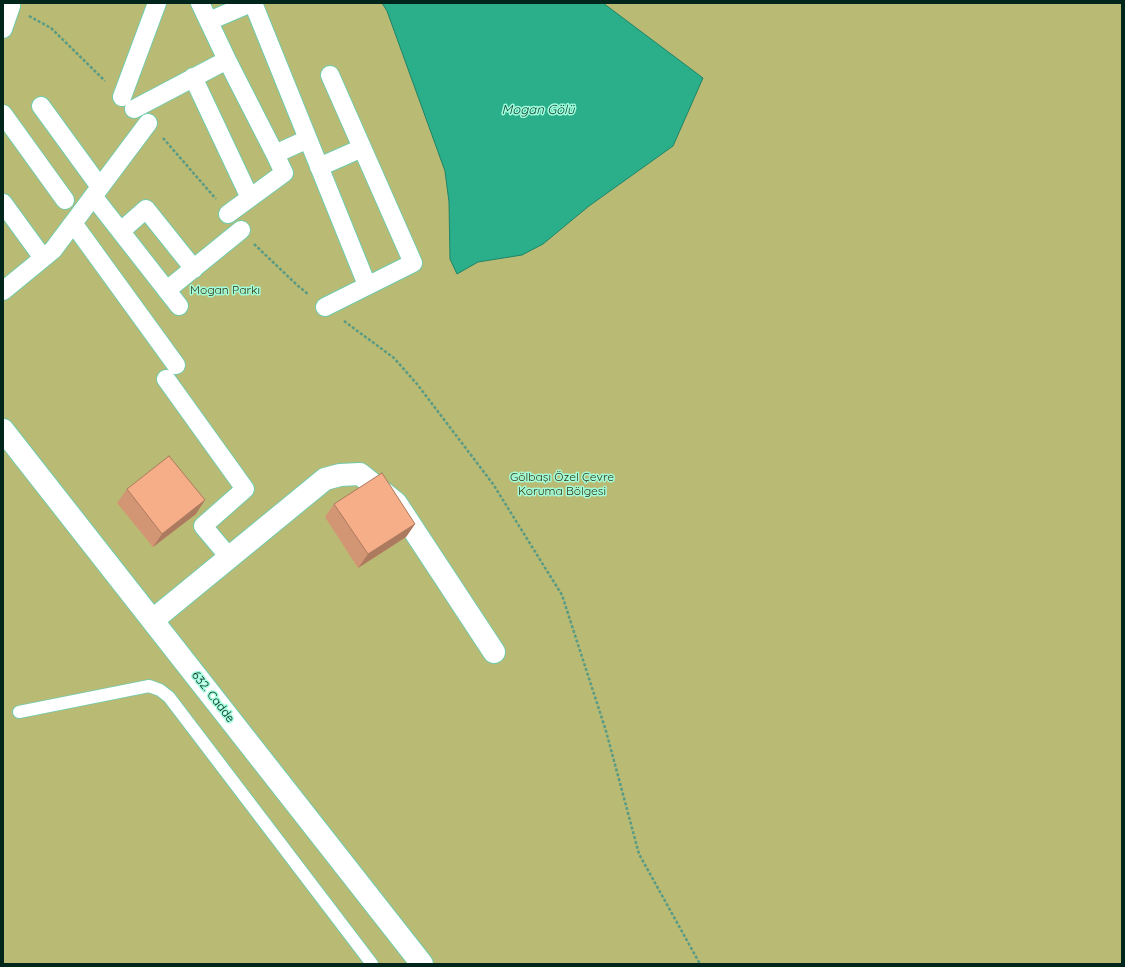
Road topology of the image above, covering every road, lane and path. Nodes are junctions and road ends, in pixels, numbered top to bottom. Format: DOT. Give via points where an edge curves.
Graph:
graph roads {
  1 [pos="157,3"];
  2 [pos="200,3"];
  3 [pos="252,3"];
  4 [pos="18,7"];
  5 [pos="209,21"];
  6 [pos="3,29"];
  7 [pos="227,60"];
  8 [pos="330,75"];
  9 [pos="193,77"];
  10 [pos="128,103"];
  11 [pos="41,106"];
  12 [pos="3,114"];
  13 [pos="148,123"];
  14 [pos="308,139"];
  15 [pos="362,148"];
  16 [pos="275,154"];
  17 [pos="319,167"];
  18 [pos="97,192"];
  19 [pos="250,198"];
  20 [pos="65,200"];
  21 [pos="3,203"];
  22 [pos="228,214"];
  23 [pos="73,223"];
  24 [pos="242,230"];
  25 [pos="121,231"];
  26 [pos="43,258"];
  27 [pos="194,269"];
  28 [pos="367,285"];
  29 [pos="167,290"];
  30 [pos="3,291"];
  31 [pos="179,306"];
  32 [pos="325,306"];
  33 [pos="3,430"];
  34 [pos="229,557"];
  35 [pos="153,620"];
  36 [pos="494,652"];
  37 [pos="19,712"];
  38 [pos="372,964"];
  39 [pos="422,964"];
  40 [pos="700,964"];
  1 -- 10 [label="street"];
  2 -- 5 [label="street"];
  3 -- 5 [label="street"];
  3 -- 14 [label="street"];
  4 -- 6 [label="street"];
  4 -- 10 [label="path" via="51,28"];
  5 -- 7 [label="street"];
  7 -- 9 [label="street"];
  7 -- 16 [label="street"];
  8 -- 15 [label="street"];
  9 -- 10 [label="street"];
  9 -- 19 [label="street"];
  11 -- 18 [label="street"];
  12 -- 20 [label="street"];
  13 -- 18 [label="street"];
  13 -- 22 [label="path" via="174,149"];
  14 -- 16 [label="street"];
  14 -- 17 [label="street"];
  15 -- 17 [label="street"];
  15 -- 28 [label="street" via="413,263"];
  16 -- 19 [label="street" via="284,173"];
  17 -- 28 [label="street"];
  18 -- 23 [label="street"];
  18 -- 25 [label="street"];
  19 -- 22 [label="street"];
  21 -- 26 [label="street"];
  23 -- 26 [label="street" via="53,250"];
  23 -- 34 [label="street" via="245,489 203,526"];
  24 -- 27 [label="street"];
  24 -- 32 [label="path" via="297,285"];
  25 -- 27 [label="street" via="146,209"];
  25 -- 29 [label="street"];
  26 -- 30 [label="street"];
  27 -- 29 [label="street"];
  28 -- 32 [label="street"];
  29 -- 31 [label="street"];
  32 -- 40 [label="path" via="394,358 417,384 493,484 562,595 606,731 639,854"];
  33 -- 35 [label="street, 632. Cadde"];
  34 -- 35 [label="street"];
  34 -- 36 [label="street" via="324,479 360,474 396,503"];
  35 -- 39 [label="street, 632. Cadde"];
  37 -- 38 [label="lane" via="149,686 160,690 169,697"];
}
